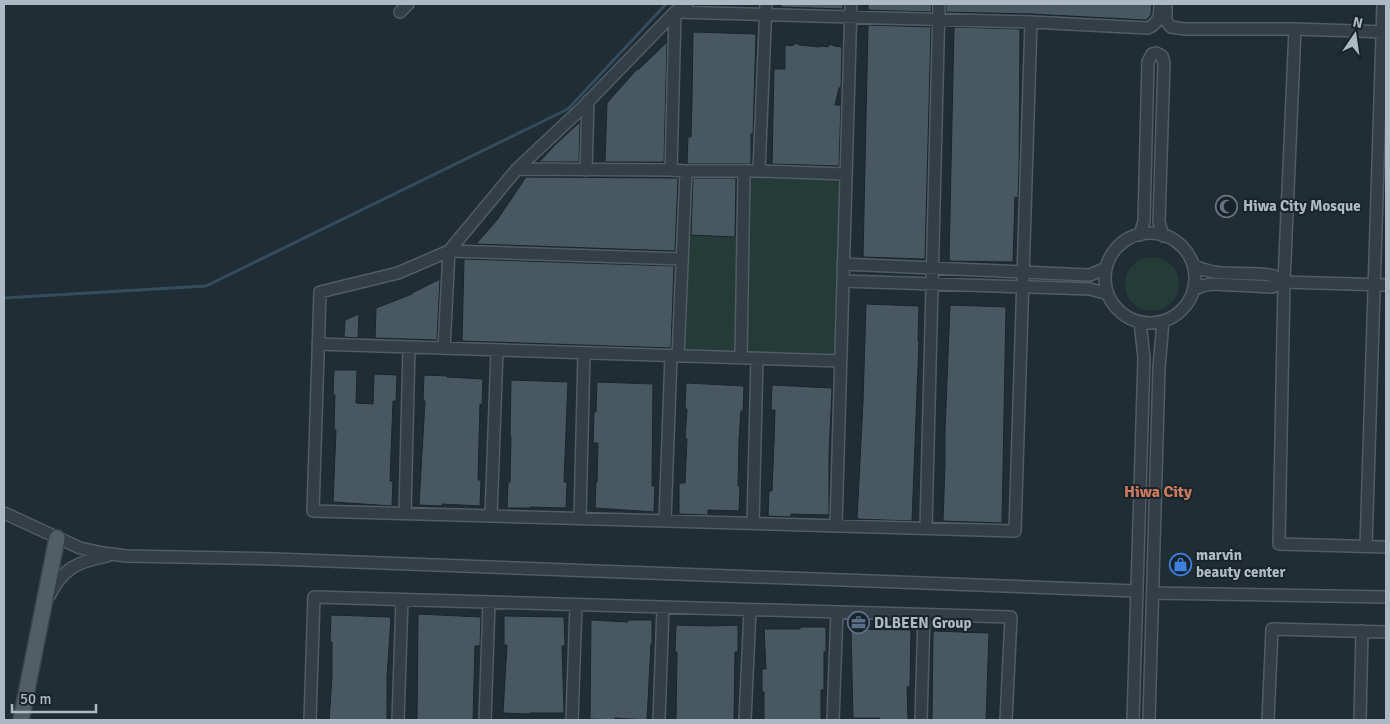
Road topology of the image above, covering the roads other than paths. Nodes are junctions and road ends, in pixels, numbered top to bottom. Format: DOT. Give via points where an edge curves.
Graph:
graph roads {
  1 [pos="687,4"];
  2 [pos="851,4"];
  3 [pos="939,4"];
  4 [pos="1160,4"];
  5 [pos="1166,4"];
  6 [pos="1383,4"];
  7 [pos="766,9"];
  8 [pos="675,12"];
  9 [pos="850,17"];
  10 [pos="939,19"];
  11 [pos="1031,22"];
  12 [pos="1295,29"];
  13 [pos="1384,32"];
  14 [pos="588,101"];
  15 [pos="517,169"];
  16 [pos="586,170"];
  17 [pos="671,170"];
  18 [pos="686,171"];
  19 [pos="758,171"];
  20 [pos="744,172"];
  21 [pos="846,174"];
  22 [pos="1144,221"];
  23 [pos="1158,222"];
  24 [pos="1140,234"];
  25 [pos="1163,236"];
  26 [pos="449,251"];
  27 [pos="682,259"];
  28 [pos="843,264"];
  29 [pos="1193,265"];
  30 [pos="933,268"];
  31 [pos="1106,268"];
  32 [pos="1024,272"];
  33 [pos="843,280"];
  34 [pos="1284,282"];
  35 [pos="933,283"];
  36 [pos="1374,285"];
  37 [pos="1386,285"];
  38 [pos="1023,286"];
  39 [pos="1193,290"];
  40 [pos="1108,294"];
  41 [pos="1162,321"];
  42 [pos="1140,322"];
  43 [pos="318,344"];
  44 [pos="409,347"];
  45 [pos="444,348"];
  46 [pos="497,350"];
  47 [pos="584,353"];
  48 [pos="675,356"];
  49 [pos="741,358"];
  50 [pos="757,358"];
  51 [pos="840,361"];
  52 [pos="4,513"];
  53 [pos="405,514"];
  54 [pos="491,516"];
  55 [pos="580,518"];
  56 [pos="665,521"];
  57 [pos="752,523"];
  58 [pos="836,526"];
  59 [pos="926,528"];
  60 [pos="57,538"];
  61 [pos="1366,546"];
  62 [pos="1386,547"];
  63 [pos="113,554"];
  64 [pos="1137,591"];
  65 [pos="1153,593"];
  66 [pos="1386,597"];
  67 [pos="402,600"];
  68 [pos="489,602"];
  69 [pos="576,605"];
  70 [pos="663,607"];
  71 [pos="750,610"];
  72 [pos="42,612"];
  73 [pos="837,612"];
  74 [pos="924,615"];
  75 [pos="1362,632"];
  76 [pos="1386,632"];
  77 [pos="21,720"];
  78 [pos="310,720"];
  79 [pos="398,720"];
  80 [pos="485,720"];
  81 [pos="572,720"];
  82 [pos="659,720"];
  83 [pos="745,720"];
  84 [pos="834,720"];
  85 [pos="921,720"];
  86 [pos="1006,720"];
  87 [pos="1133,720"];
  88 [pos="1149,720"];
  89 [pos="1268,720"];
  90 [pos="1360,720"];
  1 -- 8 [label="street"];
  2 -- 9 [label="street"];
  3 -- 10 [label="street"];
  4 -- 11 [label="street" via="1159,18 1148,28"];
  5 -- 12 [label="street" via="1166,21 1172,27"];
  6 -- 13 [label="street"];
  7 -- 8 [label="street"];
  7 -- 9 [label="street"];
  7 -- 19 [label="street"];
  8 -- 14 [label="street"];
  8 -- 17 [label="street"];
  9 -- 10 [label="street"];
  9 -- 21 [label="street"];
  10 -- 11 [label="street"];
  10 -- 30 [label="street"];
  11 -- 32 [label="street"];
  12 -- 13 [label="street"];
  12 -- 34 [label="street"];
  13 -- 36 [label="street"];
  14 -- 15 [label="street"];
  14 -- 16 [label="street"];
  15 -- 16 [label="street"];
  15 -- 26 [label="street"];
  16 -- 17 [label="street"];
  17 -- 18 [label="street"];
  18 -- 20 [label="street"];
  18 -- 27 [label="street"];
  19 -- 20 [label="street"];
  19 -- 21 [label="street"];
  20 -- 49 [label="street"];
  21 -- 28 [label="street"];
  22 -- 23 [label="street" via="1151,226"];
  22 -- 23 [label="street" via="1148,62 1156,53 1162,56 1164,63"];
  22 -- 24 [label="street"];
  23 -- 25 [label="street"];
  24 -- 25 [label="street"];
  24 -- 31 [label="street" via="1114,251"];
  25 -- 29 [label="street" via="1182,247"];
  26 -- 27 [label="street"];
  26 -- 43 [label="street" via="398,273 320,292"];
  26 -- 45 [label="street"];
  27 -- 48 [label="street"];
  28 -- 30 [label="street"];
  28 -- 33 [label="street"];
  29 -- 34 [label="street" via="1212,272 1272,275"];
  29 -- 39 [label="street"];
  30 -- 32 [label="street"];
  30 -- 35 [label="street"];
  31 -- 32 [label="street" via="1090,275"];
  31 -- 40 [label="street"];
  32 -- 38 [label="street"];
  33 -- 35 [label="street"];
  33 -- 51 [label="street"];
  34 -- 36 [label="street"];
  34 -- 39 [label="street" via="1272,287 1212,284"];
  34 -- 61 [label="street" via="1279,544"];
  35 -- 38 [label="street"];
  35 -- 59 [label="street"];
  36 -- 37 [label="street"];
  36 -- 61 [label="street"];
  38 -- 40 [label="street" via="1090,289"];
  38 -- 59 [label="street" via="1015,531"];
  39 -- 41 [label="street" via="1182,309"];
  40 -- 42 [label="street" via="1118,309"];
  41 -- 42 [label="street"];
  41 -- 65 [label="street"];
  42 -- 64 [label="street" via="1144,358"];
  43 -- 44 [label="street"];
  43 -- 53 [label="street" via="313,511"];
  44 -- 45 [label="street"];
  44 -- 53 [label="street"];
  45 -- 46 [label="street"];
  46 -- 47 [label="street"];
  46 -- 54 [label="street"];
  47 -- 48 [label="street"];
  47 -- 55 [label="street"];
  48 -- 49 [label="street"];
  48 -- 56 [label="street"];
  49 -- 50 [label="street"];
  50 -- 51 [label="street"];
  50 -- 57 [label="street"];
  51 -- 58 [label="street"];
  52 -- 60 [label="street"];
  53 -- 54 [label="street"];
  54 -- 55 [label="street"];
  55 -- 56 [label="street"];
  56 -- 57 [label="street"];
  57 -- 58 [label="street"];
  58 -- 59 [label="street"];
  60 -- 63 [label="street" via="80,548"];
  60 -- 72 [label="main road"];
  61 -- 62 [label="street"];
  63 -- 64 [label="street"];
  63 -- 72 [label="street" via="68,569 56,582"];
  64 -- 87 [label="street"];
  65 -- 66 [label="street"];
  65 -- 88 [label="street"];
  67 -- 68 [label="street"];
  67 -- 78 [label="street" via="314,597"];
  67 -- 79 [label="street"];
  68 -- 69 [label="street"];
  68 -- 80 [label="street"];
  69 -- 70 [label="street"];
  69 -- 81 [label="street"];
  70 -- 71 [label="street"];
  70 -- 82 [label="street"];
  71 -- 73 [label="street"];
  71 -- 83 [label="street"];
  72 -- 77 [label="main road"];
  73 -- 74 [label="street"];
  73 -- 84 [label="street"];
  74 -- 85 [label="street"];
  74 -- 86 [label="street" via="1010,617"];
  75 -- 76 [label="street"];
  75 -- 89 [label="street" via="1272,629"];
  75 -- 90 [label="street"];
}
